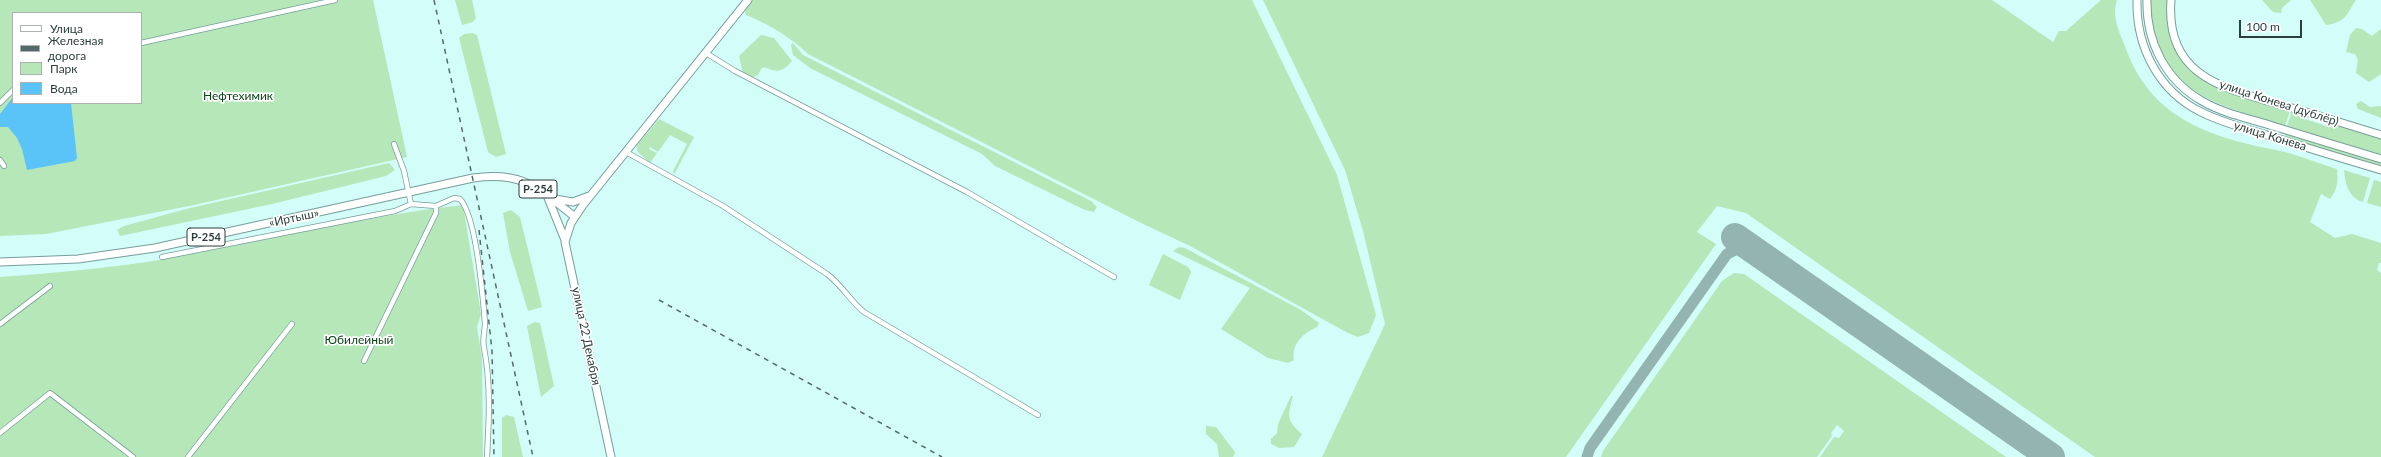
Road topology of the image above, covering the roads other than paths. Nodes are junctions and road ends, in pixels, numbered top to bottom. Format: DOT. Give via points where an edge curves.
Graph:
graph roads {
  1 [pos="335,0"];
  2 [pos="748,0"];
  3 [pos="2137,0"];
  4 [pos="2147,0"];
  5 [pos="2171,0"];
  6 [pos="142,43"];
  7 [pos="706,53"];
  8 [pos="12,91"];
  9 [pos="0,103"];
  10 [pos="2381,135"];
  11 [pos="394,144"];
  12 [pos="626,152"];
  13 [pos="2381,159"];
  14 [pos="0,160"];
  15 [pos="4,166"];
  16 [pos="2381,170"];
  17 [pos="408,192"];
  18 [pos="544,193"];
  19 [pos="592,193"];
  20 [pos="411,204"];
  21 [pos="436,206"];
  22 [pos="575,217"];
  23 [pos="565,242"];
  24 [pos="162,257"];
  25 [pos="0,262"];
  26 [pos="1114,276"];
  27 [pos="50,286"];
  28 [pos="0,324"];
  29 [pos="292,324"];
  30 [pos="364,361"];
  31 [pos="1038,415"];
  32 [pos="0,433"];
  33 [pos="133,457"];
  34 [pos="188,457"];
  35 [pos="487,457"];
  36 [pos="611,457"];
  1 -- 6 [label="street"];
  2 -- 7 [label="main road"];
  3 -- 16 [label="main road, улица Конева" via="2139,35 2147,56 2166,85 2187,103 2220,120"];
  4 -- 13 [label="main road, улица Конева" via="2148,28 2154,47 2174,80 2194,96 2222,110"];
  5 -- 10 [label="main road, улица Конева (дублёр)" via="2171,28 2177,44 2185,58 2207,79 2224,87"];
  7 -- 12 [label="main road"];
  7 -- 26 [label="street" via="734,71 967,192"];
  8 -- 9 [label="street"];
  11 -- 17 [label="street" via="404,171"];
  12 -- 19 [label="main road"];
  12 -- 31 [label="street" via="724,206 827,274 864,312"];
  14 -- 15 [label="street"];
  17 -- 18 [label="main road, «Иртыш» / Р-254" via="495,176 523,180"];
  17 -- 20 [label="street"];
  17 -- 25 [label="main road, «Иртыш» / Р-254" via="114,255"];
  18 -- 19 [label="main road" via="566,202 582,200"];
  18 -- 22 [label="main road, «Иртыш» / Р-254"];
  18 -- 23 [label="main road, улица 22 Декабря" via="554,210"];
  19 -- 22 [label="main road"];
  20 -- 21 [label="street"];
  20 -- 24 [label="street" via="395,211"];
  21 -- 30 [label="street" via="436,213"];
  21 -- 35 [label="street" via="454,198 460,199 468,212 473,234 485,325"];
  22 -- 23 [label="main road" via="567,231"];
  23 -- 36 [label="main road, улица 22 Декабря"];
  27 -- 28 [label="street"];
  29 -- 34 [label="street"];
  32 -- 33 [label="street" via="50,393"];
}
